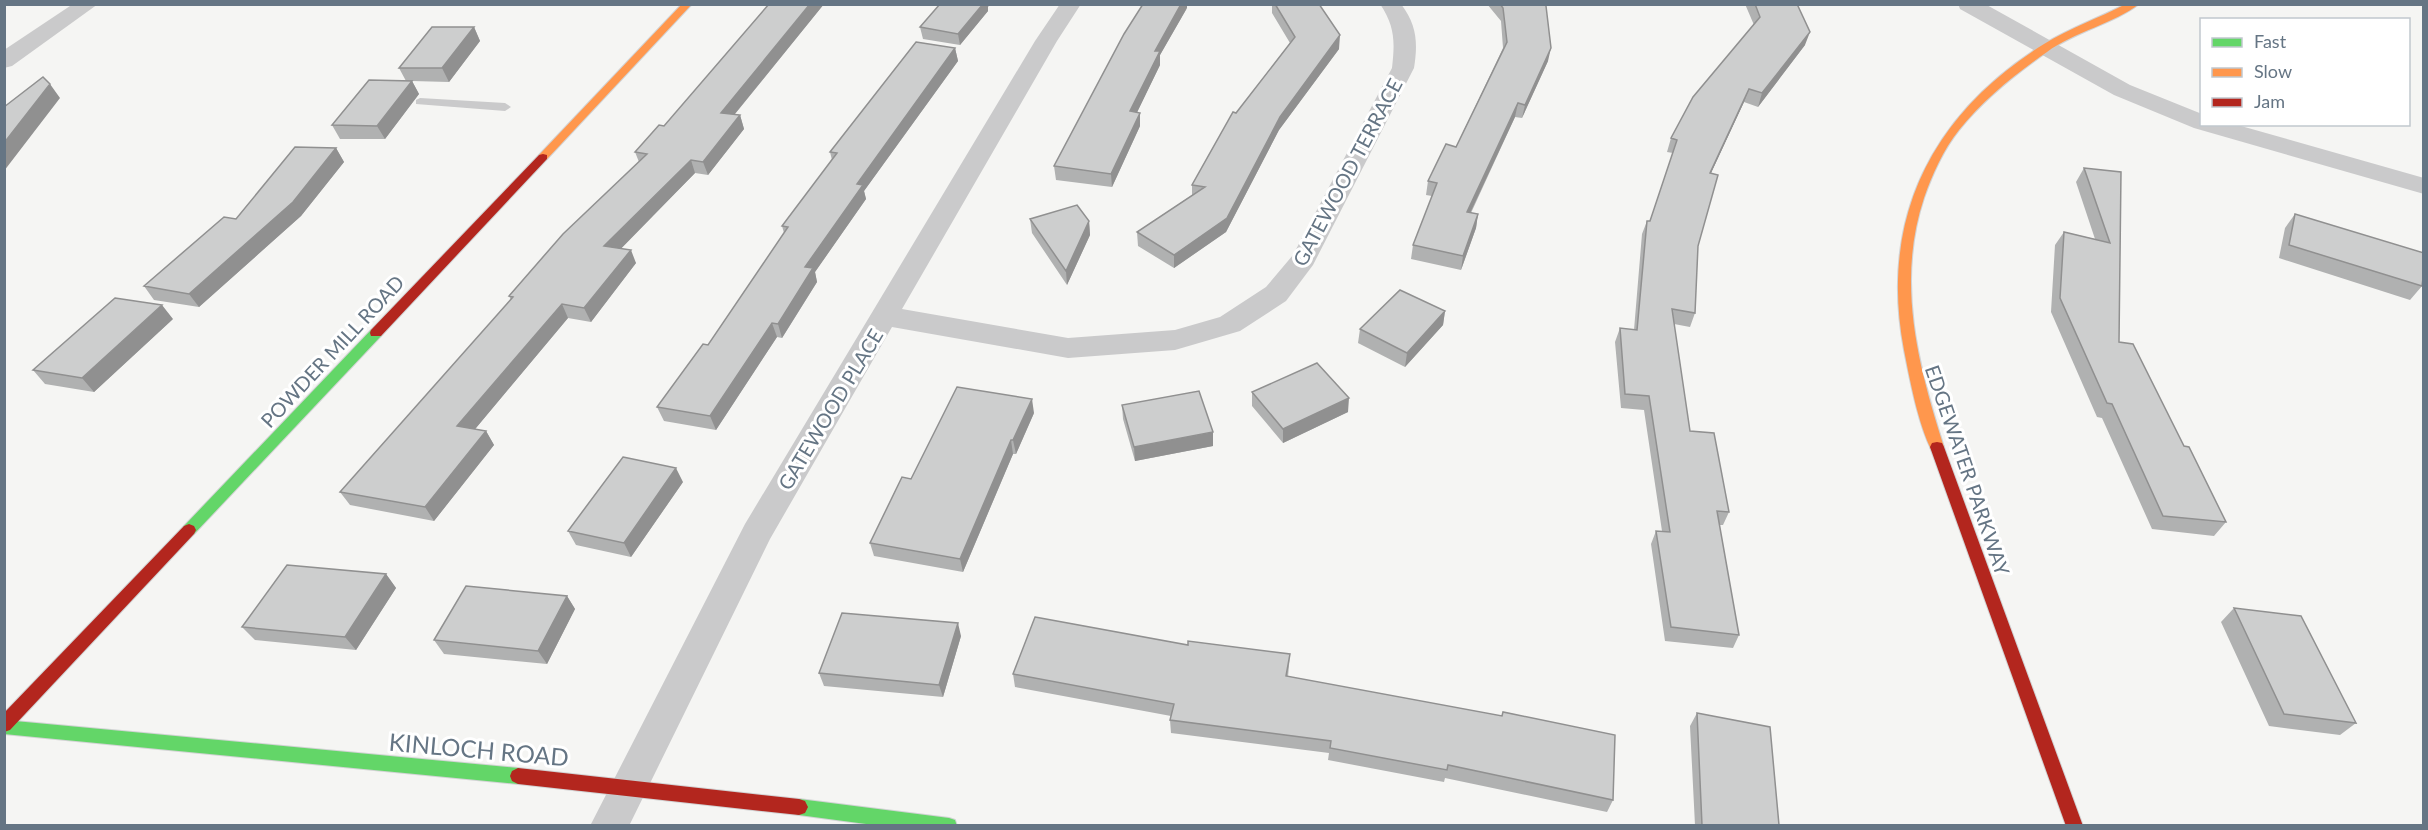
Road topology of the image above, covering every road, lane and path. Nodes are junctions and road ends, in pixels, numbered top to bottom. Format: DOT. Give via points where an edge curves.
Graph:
graph roads {
  1 [pos="88,4"];
  2 [pos="688,4"];
  3 [pos="1071,4"];
  4 [pos="1390,4"];
  5 [pos="1968,4"];
  6 [pos="2135,4"];
  7 [pos="2046,48"];
  8 [pos="4,61"];
  9 [pos="420,102"];
  10 [pos="505,107"];
  11 [pos="2200,122"];
  12 [pos="2213,126"];
  13 [pos="2424,186"];
  14 [pos="885,316"];
  15 [pos="4,726"];
  16 [pos="629,786"];
  17 [pos="609,825"];
  18 [pos="949,825"];
  19 [pos="2074,825"];
  1 -- 8 [label="street"];
  2 -- 15 [label="street, POWDER MILL ROAD"];
  3 -- 14 [label="street, GATEWOOD PLACE"];
  4 -- 14 [label="street, GATEWOOD TERRACE" via="1400,16 1407,38 1403,68 1304,259 1276,294 1230,324 1175,340 1068,348"];
  5 -- 7 [label="street"];
  6 -- 7 [label="street, EDGEWATER PARKWAY"];
  7 -- 11 [label="street" via="2122,90"];
  7 -- 19 [label="street, EDGEWATER PARKWAY" via="1969,111 1923,176 1912,211 1905,280 1906,334 1920,400"];
  9 -- 10 [label="lane"];
  12 -- 13 [label="street"];
  14 -- 16 [label="street, GATEWOOD PLACE" via="756,533"];
  15 -- 16 [label="street, KINLOCH ROAD"];
  16 -- 17 [label="street, GATEWOOD PLACE"];
  16 -- 18 [label="street, KINLOCH ROAD"];
}
